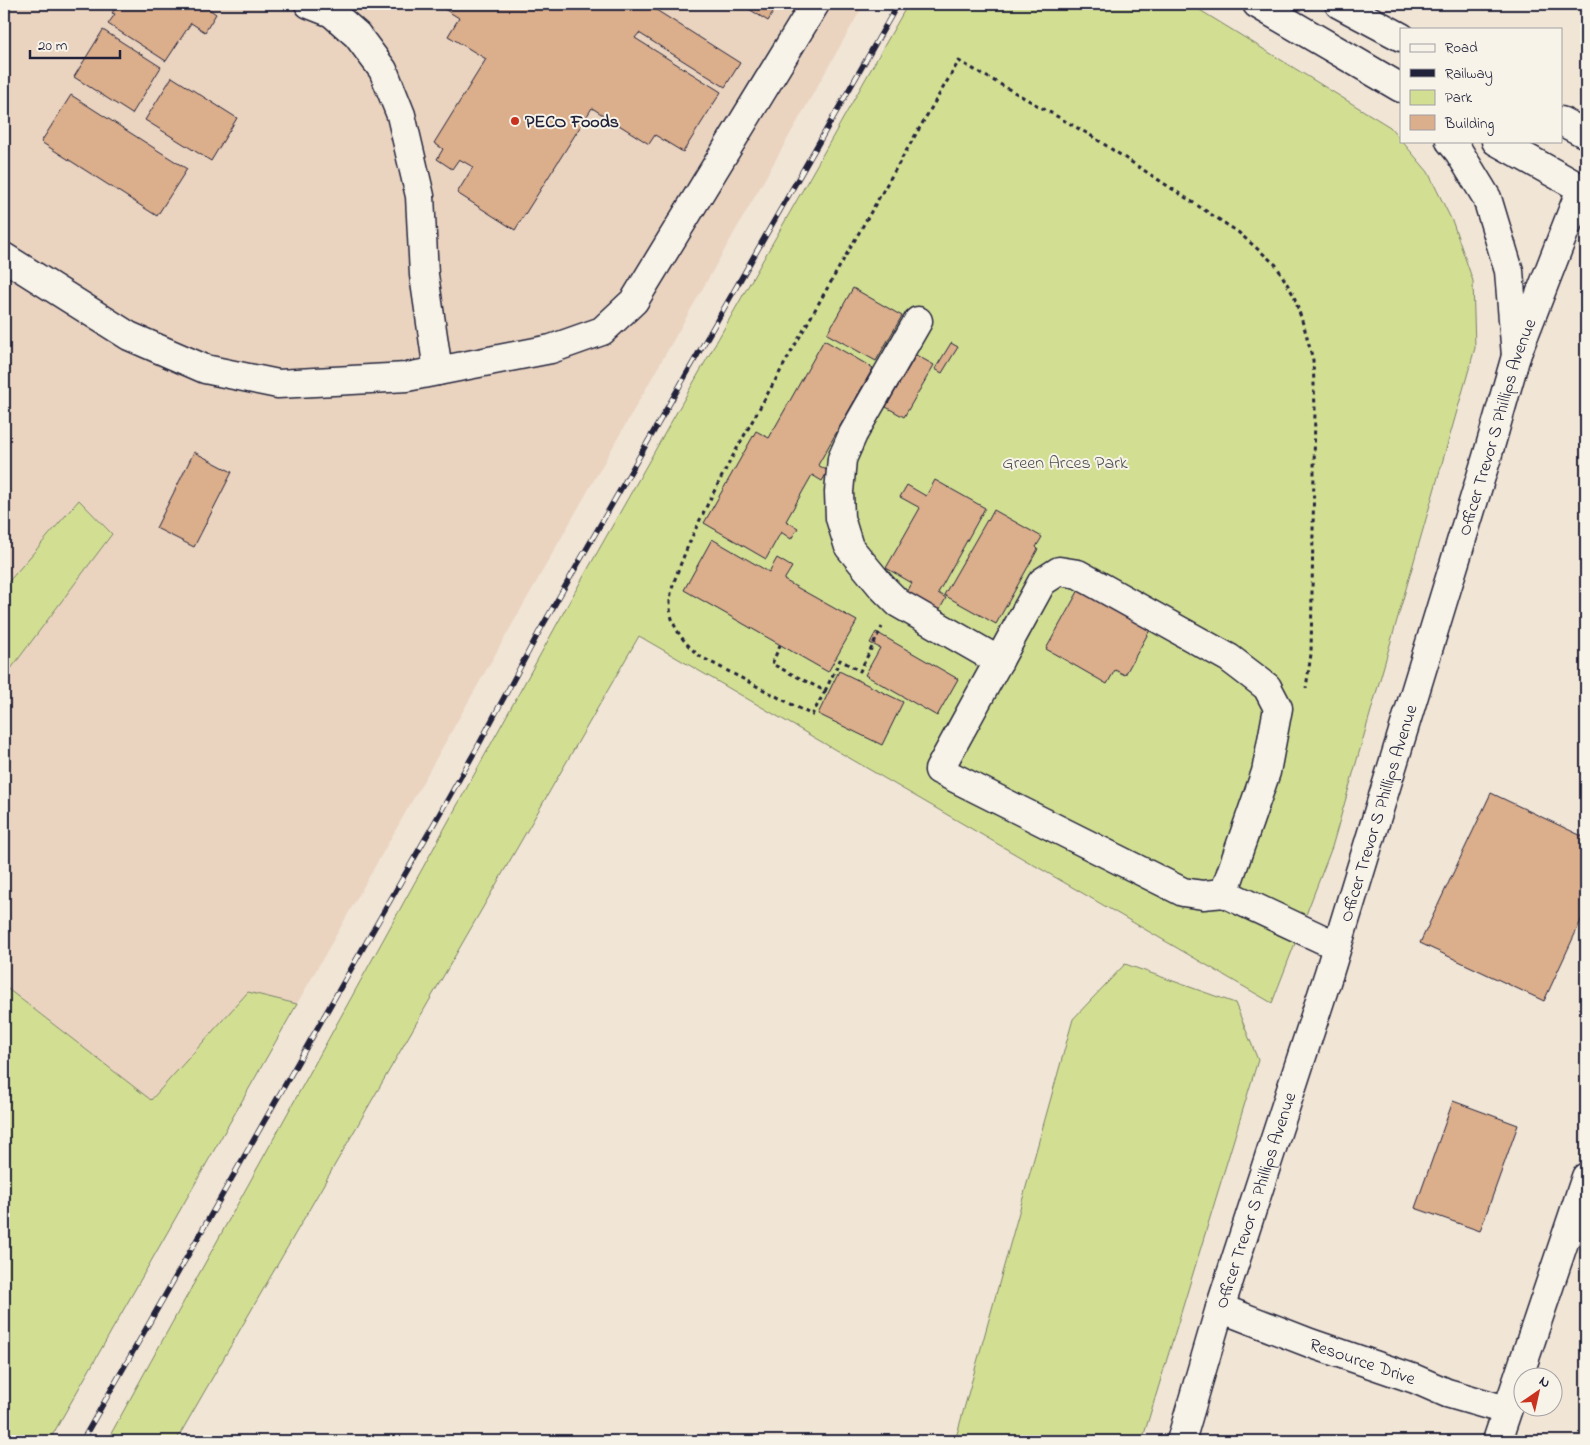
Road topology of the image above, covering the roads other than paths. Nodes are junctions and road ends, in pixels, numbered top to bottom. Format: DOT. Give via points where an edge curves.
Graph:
graph roads {
  1 [pos="309,4"];
  2 [pos="815,4"];
  3 [pos="1257,4"];
  4 [pos="1339,4"];
  5 [pos="1400,36"];
  6 [pos="1400,87"];
  7 [pos="1562,122"];
  8 [pos="1586,134"];
  9 [pos="1451,142"];
  10 [pos="1498,142"];
  11 [pos="1584,185"];
  12 [pos="4,257"];
  13 [pos="918,321"];
  14 [pos="1516,356"];
  15 [pos="438,371"];
  16 [pos="999,661"];
  17 [pos="1224,893"];
  18 [pos="1337,946"];
  19 [pos="1586,1177"];
  20 [pos="1220,1308"];
  21 [pos="1506,1410"];
  22 [pos="1181,1441"];
  23 [pos="1496,1441"];
  1 -- 15 [label="street" via="332,13 357,35 383,70 401,115 420,196 424,275"];
  2 -- 15 [label="street" via="634,301 602,331 552,349"];
  3 -- 6 [label="street"];
  4 -- 5 [label="street"];
  7 -- 8 [label="street"];
  9 -- 14 [label="street" via="1487,198 1509,271"];
  10 -- 11 [label="street"];
  11 -- 14 [label="street, Officer Trevor S Phillips Avenue"];
  12 -- 15 [label="street" via="129,336 205,369 278,384 407,377"];
  13 -- 16 [label="street" via="842,459 840,518 849,547 898,603"];
  14 -- 18 [label="street, Officer Trevor S Phillips Avenue"];
  16 -- 17 [label="street" via="939,770 1183,892 1202,895"];
  16 -- 17 [label="street" via="1042,582 1059,571 1078,574 1229,658 1268,687 1278,708 1266,772"];
  17 -- 18 [label="street"];
  18 -- 20 [label="street, Officer Trevor S Phillips Avenue"];
  19 -- 21 [label="street"];
  20 -- 21 [label="street, Resource Drive" via="1447,1393"];
  20 -- 22 [label="street, Officer Trevor S Phillips Avenue"];
  21 -- 23 [label="street"];
}
